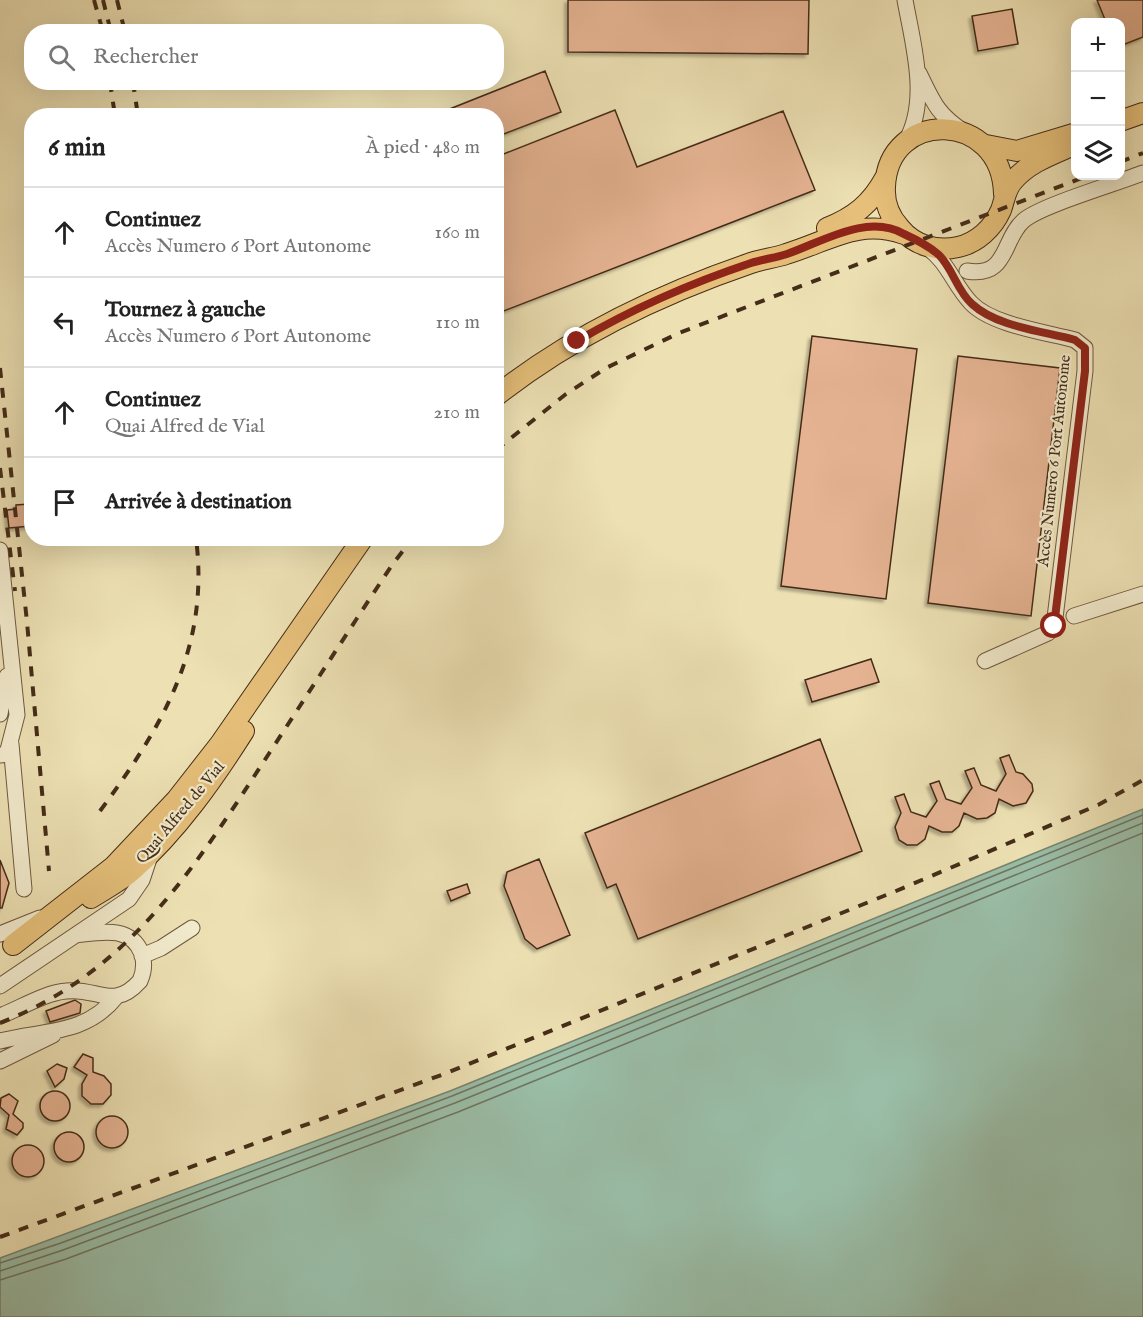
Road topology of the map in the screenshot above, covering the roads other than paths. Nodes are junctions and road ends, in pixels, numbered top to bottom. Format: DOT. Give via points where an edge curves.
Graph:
graph roads {
  1 [pos="905,0"];
  2 [pos="916,67"];
  3 [pos="1143,113"];
  4 [pos="1125,119"];
  5 [pos="963,131"];
  6 [pos="1071,135"];
  7 [pos="905,143"];
  8 [pos="986,145"];
  9 [pos="1071,146"];
  10 [pos="1143,173"];
  11 [pos="885,178"];
  12 [pos="1004,194"];
  13 [pos="904,234"];
  14 [pos="973,241"];
  15 [pos="925,246"];
  16 [pos="754,262"];
  17 [pos="967,272"];
  18 [pos="966,297"];
  19 [pos="504,390"];
  20 [pos="358,546"];
  21 [pos="0,550"];
  22 [pos="1143,594"];
  23 [pos="1074,616"];
  24 [pos="299,632"];
  25 [pos="11,658"];
  26 [pos="985,661"];
  27 [pos="0,714"];
  28 [pos="10,738"];
  29 [pos="0,755"];
  30 [pos="151,851"];
  31 [pos="24,889"];
  32 [pos="192,928"];
  33 [pos="76,935"];
  34 [pos="4,944"];
  35 [pos="142,956"];
  36 [pos="0,986"];
  37 [pos="116,997"];
  38 [pos="0,1016"];
  39 [pos="64,1029"];
  40 [pos="0,1041"];
  41 [pos="0,1051"];
  42 [pos="0,1061"];
  1 -- 2 [label="street"];
  2 -- 5 [label="street" via="932,104"];
  2 -- 7 [label="street" via="916,122"];
  3 -- 4 [label="main road"];
  5 -- 7 [label="main road" via="933,129"];
  5 -- 8 [label="main road"];
  6 -- 8 [label="main road" via="1017,151"];
  7 -- 11 [label="main road" via="892,159"];
  8 -- 12 [label="main road" via="1001,167"];
  9 -- 12 [label="main road" via="1032,165"];
  10 -- 17 [label="street" via="1032,214 1013,233 994,267"];
  11 -- 13 [label="main road" via="887,208"];
  11 -- 16 [label="main road" via="857,213"];
  12 -- 14 [label="main road" via="995,221"];
  13 -- 15 [label="main road"];
  13 -- 16 [label="main road" via="865,227"];
  14 -- 15 [label="main road" via="942,249"];
  14 -- 17 [label="street"];
  15 -- 18 [label="street, Accès Numero 6 Port Autonome" via="939,255"];
  16 -- 19 [label="main road" via="673,292 610,322"];
  17 -- 18 [label="street"];
  18 -- 26 [label="street, Accès Numero 6 Port Autonome" via="992,317 1075,340 1085,348 1086,358 1054,626 1047,633"];
  20 -- 24 [label="main road, Quai Alfred de Vial"];
  21 -- 25 [label="street"];
  22 -- 23 [label="street"];
  24 -- 30 [label="main road, Quai Alfred de Vial" via="288,658 226,758"];
  24 -- 34 [label="main road, Quai Alfred de Vial" via="177,799 112,867"];
  25 -- 27 [label="street"];
  25 -- 28 [label="street" via="16,715"];
  28 -- 29 [label="street" via="7,754"];
  28 -- 31 [label="street"];
  30 -- 33 [label="street" via="142,880 129,899"];
  30 -- 34 [label="main road, Quai Alfred de Vial" via="119,881 43,930"];
  32 -- 35 [label="street"];
  33 -- 35 [label="street" via="121,933 136,942"];
  33 -- 36 [label="street"];
  35 -- 37 [label="street" via="144,974 140,981 132,990"];
  37 -- 38 [label="street" via="65,990"];
  37 -- 39 [label="street" via="99,1016"];
  39 -- 40 [label="street"];
  39 -- 41 [label="street"];
  39 -- 42 [label="street"];
}
